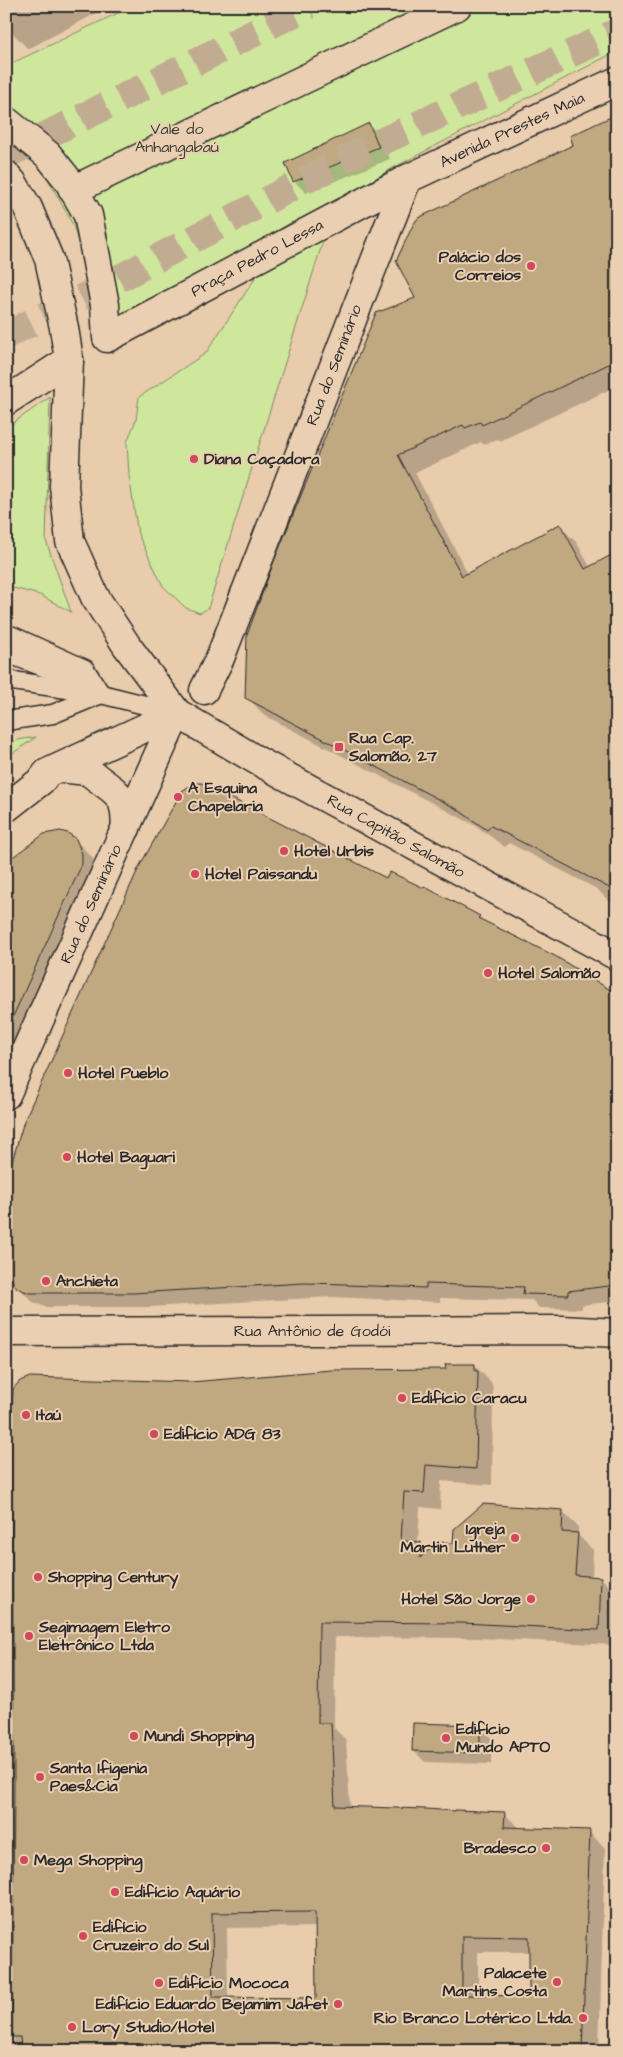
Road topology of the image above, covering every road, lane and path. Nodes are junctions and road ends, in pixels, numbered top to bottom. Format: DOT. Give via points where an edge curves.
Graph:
graph roads {
  1 [pos="457,6"];
  2 [pos="617,81"];
  3 [pos="6,121"];
  4 [pos="6,175"];
  5 [pos="407,178"];
  6 [pos="73,190"];
  7 [pos="69,360"];
  8 [pos="6,401"];
  9 [pos="6,633"];
  10 [pos="6,653"];
  11 [pos="6,680"];
  12 [pos="204,690"];
  13 [pos="102,694"];
  14 [pos="177,713"];
  15 [pos="6,721"];
  16 [pos="59,768"];
  17 [pos="6,808"];
  18 [pos="126,828"];
  19 [pos="617,956"];
  20 [pos="6,1095"];
  21 [pos="6,1332"];
  22 [pos="617,1333"];
  1 -- 6 [label="main road"];
  2 -- 5 [label="main road, Avenida Prestes Maia"];
  3 -- 6 [label="main road" via="48,156"];
  4 -- 7 [label="main road" via="28,208 49,260 59,296"];
  5 -- 6 [label="main road, Praça Pedro Lessa" via="107,338 105,305 90,223"];
  5 -- 12 [label="main road, Rua do Seminário" via="220,658"];
  7 -- 8 [label="main road"];
  7 -- 14 [label="main road" via="64,486 70,541 95,598"];
  9 -- 13 [label="lane" via="85,669"];
  10 -- 13 [label="lane" via="76,679"];
  11 -- 13 [label="lane"];
  13 -- 14 [label="lane"];
  13 -- 15 [label="lane" via="53,714"];
  14 -- 16 [label="main road"];
  14 -- 18 [label="main road, Rua do Seminário"];
  14 -- 19 [label="main road, Rua Capitão Salomão" via="258,761"];
  16 -- 17 [label="main road" via="47,773"];
  16 -- 18 [label="main road" via="88,771 113,790 122,799"];
  18 -- 20 [label="main road, Rua do Seminário"];
  21 -- 22 [label="main road, Rua Antônio de Godói" via="561,1330"];
}
